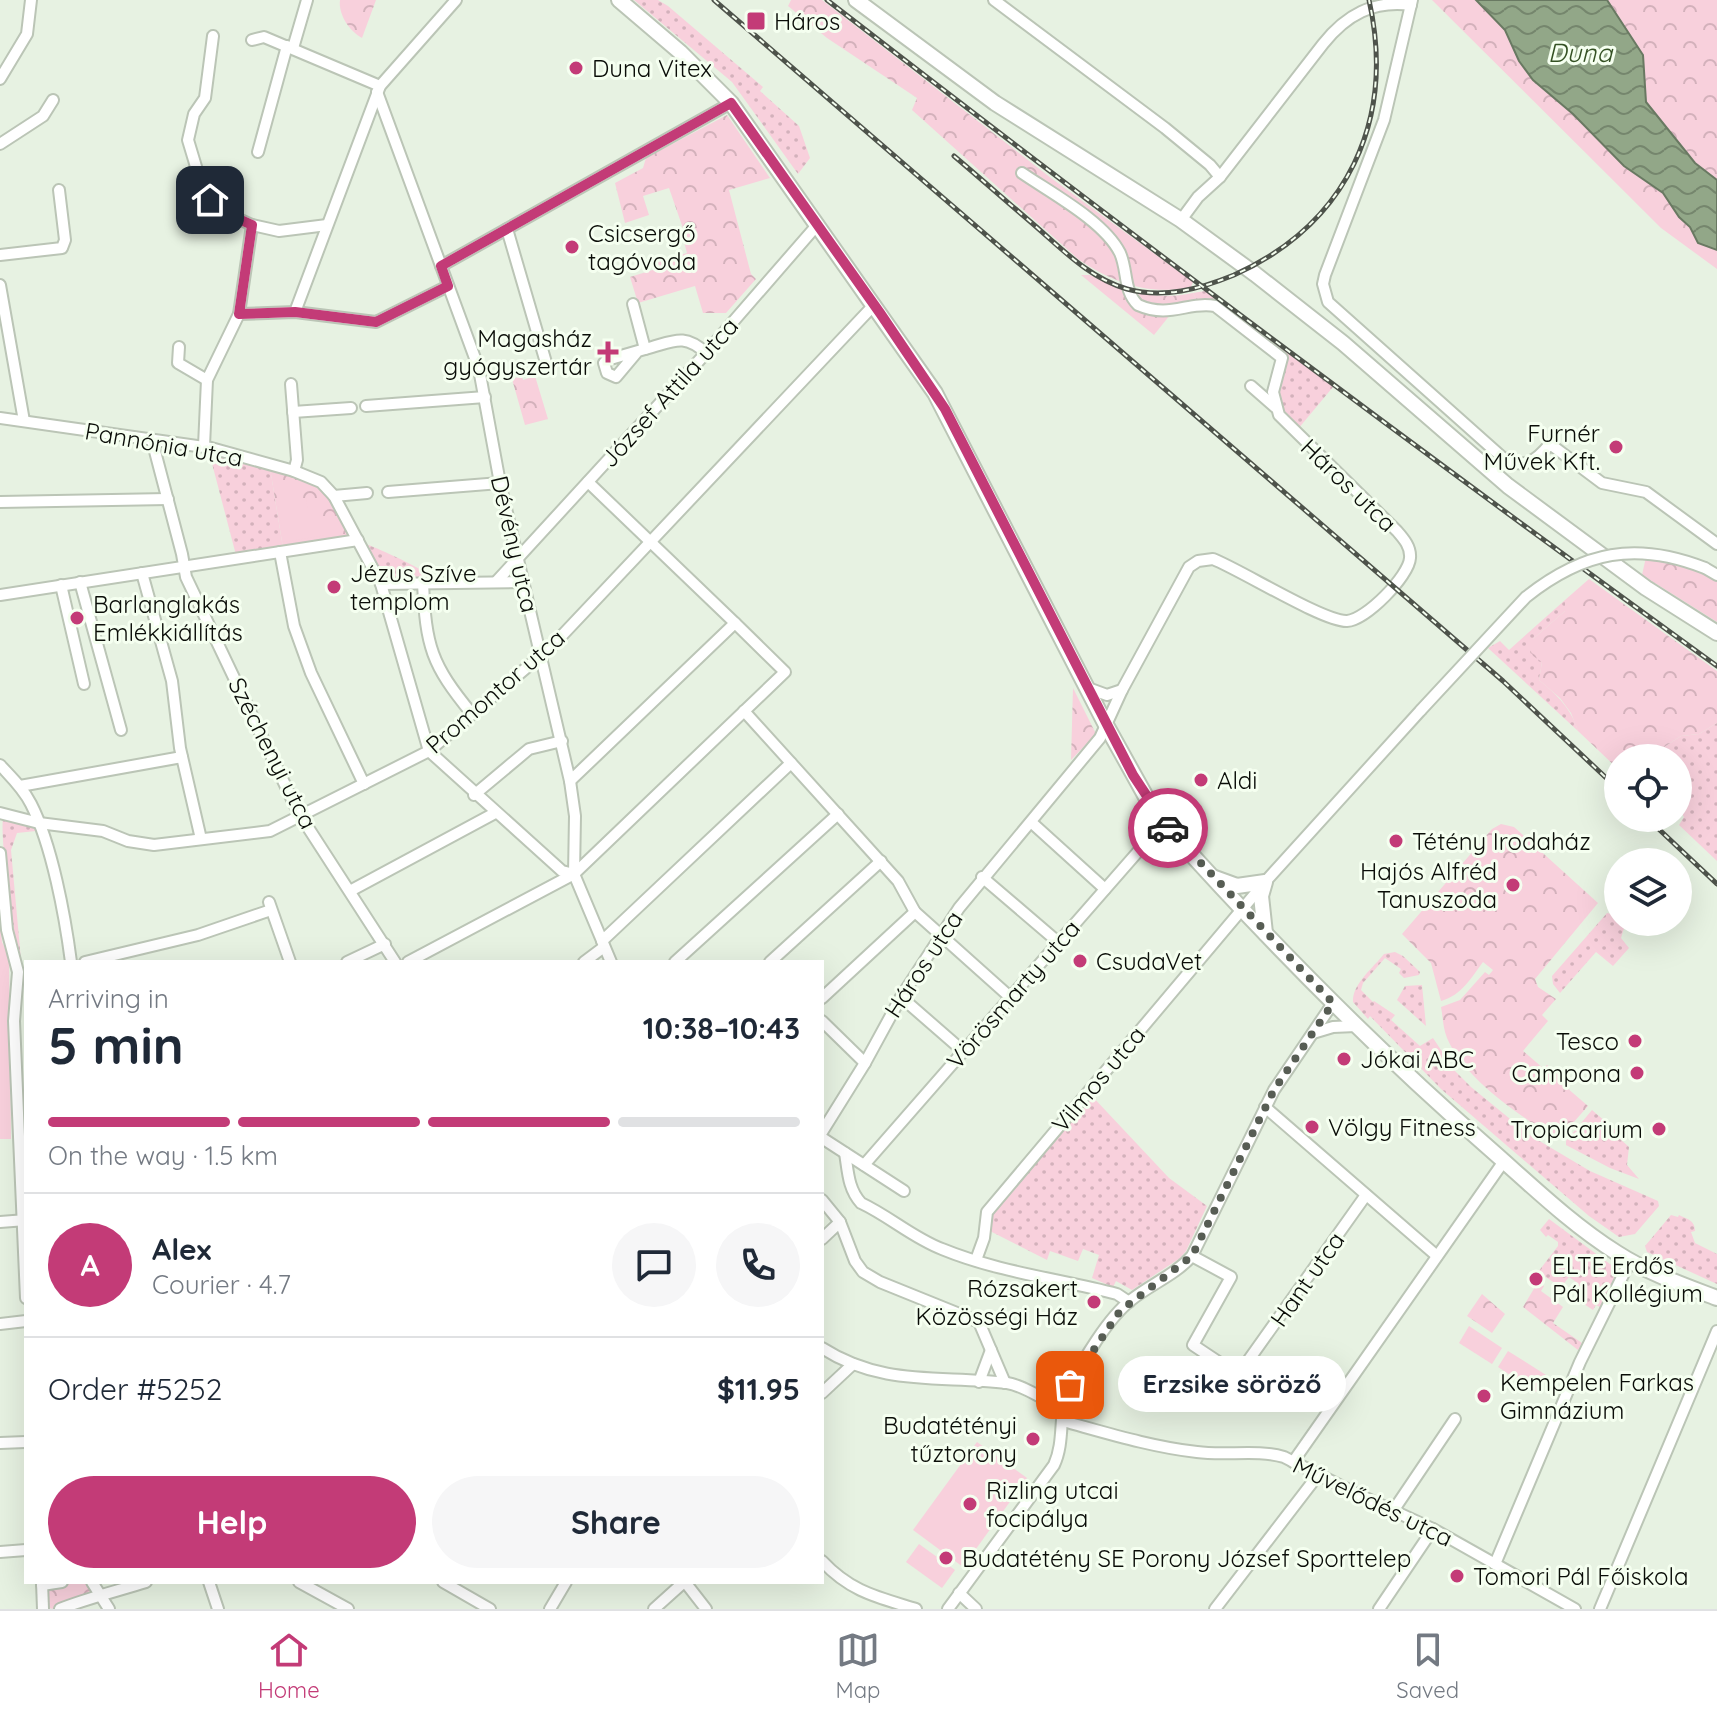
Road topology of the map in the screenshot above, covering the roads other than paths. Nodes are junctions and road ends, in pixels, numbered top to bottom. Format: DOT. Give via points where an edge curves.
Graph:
graph roads {
  1 [pos="31,0"];
  2 [pos="307,0"];
  3 [pos="456,0"];
  4 [pos="619,0"];
  5 [pos="856,0"];
  6 [pos="994,0"];
  7 [pos="1411,3"];
  8 [pos="213,36"];
  9 [pos="252,40"];
  10 [pos="290,47"];
  11 [pos="0,79"];
  12 [pos="379,89"];
  13 [pos="53,100"];
  14 [pos="731,103"];
  15 [pos="0,144"];
  16 [pos="258,152"];
  17 [pos="1022,173"];
  18 [pos="1220,177"];
  19 [pos="59,190"];
  20 [pos="1181,220"];
  21 [pos="818,224"];
  22 [pos="252,225"];
  23 [pos="327,225"];
  24 [pos="507,229"];
  25 [pos="0,255"];
  26 [pos="441,266"];
  27 [pos="0,285"];
  28 [pos="448,286"];
  29 [pos="633,304"];
  30 [pos="874,305"];
  31 [pos="295,312"];
  32 [pos="239,314"];
  33 [pos="179,347"];
  34 [pos="706,353"];
  35 [pos="547,366"];
  36 [pos="207,380"];
  37 [pos="291,384"];
  38 [pos="1251,386"];
  39 [pos="485,397"];
  40 [pos="366,406"];
  41 [pos="1275,407"];
  42 [pos="351,408"];
  43 [pos="293,412"];
  44 [pos="0,418"];
  45 [pos="24,421"];
  46 [pos="152,440"];
  47 [pos="204,446"];
  48 [pos="294,471"];
  49 [pos="588,482"];
  50 [pos="500,483"];
  51 [pos="388,492"];
  52 [pos="367,493"];
  53 [pos="334,496"];
  54 [pos="168,499"];
  55 [pos="0,502"];
  56 [pos="358,540"];
  57 [pos="651,542"];
  58 [pos="1717,544"];
  59 [pos="280,552"];
  60 [pos="519,559"];
  61 [pos="184,566"];
  62 [pos="142,573"];
  63 [pos="1717,575"];
  64 [pos="80,582"];
  65 [pos="496,582"];
  66 [pos="524,582"];
  67 [pos="423,583"];
  68 [pos="381,584"];
  69 [pos="61,585"];
  70 [pos="0,595"];
  71 [pos="737,625"];
  72 [pos="1717,633"];
  73 [pos="541,655"];
  74 [pos="84,684"];
  75 [pos="1088,688"];
  76 [pos="1122,690"];
  77 [pos="744,711"];
  78 [pos="472,714"];
  79 [pos="1106,725"];
  80 [pos="121,730"];
  81 [pos="562,741"];
  82 [pos="429,751"];
  83 [pos="182,757"];
  84 [pos="791,763"];
  85 [pos="0,765"];
  86 [pos="570,781"];
  87 [pos="364,784"];
  88 [pos="20,786"];
  89 [pos="474,795"];
  90 [pos="0,813"];
  91 [pos="495,813"];
  92 [pos="838,814"];
  93 [pos="303,816"];
  94 [pos="1031,822"];
  95 [pos="39,823"];
  96 [pos="1163,823"];
  97 [pos="201,839"];
  98 [pos="0,853"];
  99 [pos="881,861"];
  100 [pos="574,874"];
  101 [pos="982,877"];
  102 [pos="1212,877"];
  103 [pos="1265,882"];
  104 [pos="1105,889"];
  105 [pos="350,891"];
  106 [pos="1242,909"];
  107 [pos="915,912"];
  108 [pos="1265,933"];
  109 [pos="940,935"];
  110 [pos="1058,942"];
  111 [pos="385,944"];
  112 [pos="603,944"];
  113 [pos="146,948"];
  114 [pos="71,960"];
  115 [pos="94,960"];
  116 [pos="149,960"];
  117 [pos="289,960"];
  118 [pos="351,960"];
  119 [pos="394,960"];
  120 [pos="412,960"];
  121 [pos="586,960"];
  122 [pos="610,960"];
  123 [pos="677,960"];
  124 [pos="772,960"];
  125 [pos="22,981"];
  126 [pos="824,996"];
  127 [pos="901,997"];
  128 [pos="1010,997"];
  129 [pos="1333,1003"];
  130 [pos="824,1023"];
  131 [pos="1356,1026"];
  132 [pos="1311,1034"];
  133 [pos="963,1051"];
  134 [pos="865,1063"];
  135 [pos="21,1094"];
  136 [pos="1265,1107"];
  137 [pos="824,1129"];
  138 [pos="824,1139"];
  139 [pos="845,1153"];
  140 [pos="1504,1161"];
  141 [pos="864,1165"];
  142 [pos="904,1191"];
  143 [pos="1366,1195"];
  144 [pos="824,1202"];
  145 [pos="24,1220"];
  146 [pos="0,1222"];
  147 [pos="840,1222"];
  148 [pos="824,1237"];
  149 [pos="1192,1256"];
  150 [pos="1437,1256"];
  151 [pos="976,1260"];
  152 [pos="1630,1261"];
  153 [pos="1717,1298"];
  154 [pos="1129,1302"];
  155 [pos="24,1321"];
  156 [pos="0,1324"];
  157 [pos="1717,1331"];
  158 [pos="824,1349"];
  159 [pos="991,1350"];
  160 [pos="853,1364"];
  161 [pos="979,1382"];
  162 [pos="1005,1383"];
  163 [pos="824,1391"];
  164 [pos="1063,1407"];
  165 [pos="1455,1419"];
  166 [pos="1063,1421"];
  167 [pos="24,1442"];
  168 [pos="0,1443"];
  169 [pos="1293,1462"];
  170 [pos="1318,1475"];
  171 [pos="1393,1511"];
  172 [pos="1433,1529"];
  173 [pos="24,1550"];
  174 [pos="0,1552"];
  175 [pos="824,1563"];
  176 [pos="1495,1564"];
  177 [pos="42,1584"];
  178 [pos="93,1584"];
  179 [pos="139,1584"];
  180 [pos="210,1584"];
  181 [pos="303,1584"];
  182 [pos="446,1584"];
  183 [pos="565,1584"];
  184 [pos="683,1584"];
  185 [pos="687,1584"];
  186 [pos="959,1593"];
  187 [pos="100,1595"];
  188 [pos="43,1609"];
  189 [pos="60,1609"];
  190 [pos="109,1609"];
  191 [pos="218,1609"];
  192 [pos="348,1609"];
  193 [pos="490,1609"];
  194 [pos="550,1609"];
  195 [pos="654,1609"];
  196 [pos="706,1609"];
  197 [pos="916,1609"];
  198 [pos="948,1609"];
  199 [pos="976,1609"];
  200 [pos="1215,1609"];
  201 [pos="1379,1609"];
  202 [pos="1575,1609"];
  203 [pos="1600,1609"];
  1 -- 11 [label="street" via="27,34"];
  2 -- 10 [label="street"];
  3 -- 12 [label="street"];
  4 -- 14 [label="main road"];
  5 -- 20 [label="main road" via="995,103"];
  6 -- 18 [label="street" via="1165,128"];
  7 -- 18 [label="street" via="1371,6 1341,24"];
  7 -- 58 [label="street" via="1384,120 1325,275 1324,292 1333,308 1503,458 1527,464 1550,444 1602,483 1646,492"];
  8 -- 22 [label="street" via="205,98 194,114 188,140 215,207"];
  9 -- 10 [label="street" via="264,37"];
  10 -- 12 [label="street"];
  10 -- 16 [label="street"];
  12 -- 23 [label="street"];
  12 -- 26 [label="street, Dévény utca"];
  13 -- 15 [label="street" via="43,116"];
  14 -- 21 [label="main road"];
  14 -- 24 [label="street"];
  17 -- 41 [label="street" via="1111,239 1133,300 1146,309 1174,312 1207,305 1223,310 1282,358 1273,392"];
  18 -- 20 [label="street"];
  19 -- 25 [label="street" via="62,248"];
  20 -- 72 [label="main road" via="1303,310 1508,486 1646,588"];
  21 -- 30 [label="main road"];
  21 -- 34 [label="street, József Attila utca"];
  22 -- 23 [label="street" via="279,231"];
  22 -- 32 [label="street"];
  23 -- 31 [label="street"];
  24 -- 26 [label="street"];
  24 -- 35 [label="street"];
  26 -- 28 [label="street, Dévény utca"];
  27 -- 45 [label="street"];
  28 -- 31 [label="street" via="376,322"];
  28 -- 39 [label="street, Dévény utca"];
  29 -- 34 [label="street" via="641,350 683,339"];
  30 -- 57 [label="street, Promontor utca"];
  30 -- 75 [label="main road" via="945,409"];
  31 -- 32 [label="street"];
  32 -- 36 [label="street"];
  33 -- 36 [label="street" via="178,363"];
  34 -- 49 [label="street, József Attila utca"];
  36 -- 47 [label="street"];
  37 -- 43 [label="street"];
  38 -- 41 [label="street"];
  39 -- 40 [label="street"];
  39 -- 50 [label="street, Dévény utca"];
  41 -- 76 [label="street, Háros utca" via="1403,538 1410,550 1407,567 1367,614 1348,621 1221,562 1198,561 1183,576"];
  42 -- 43 [label="street"];
  43 -- 48 [label="street"];
  44 -- 45 [label="street, Pannónia utca"];
  45 -- 46 [label="street, Pannónia utca"];
  46 -- 47 [label="street, Pannónia utca"];
  46 -- 54 [label="street, Széchenyi utca"];
  47 -- 48 [label="street, Pannónia utca"];
  48 -- 53 [label="street, Pannónia utca" via="321,482"];
  49 -- 57 [label="street"];
  49 -- 60 [label="street, József Attila utca"];
  50 -- 51 [label="street"];
  50 -- 60 [label="street, Dévény utca"];
  52 -- 53 [label="street"];
  53 -- 56 [label="street, Pannónia utca"];
  54 -- 55 [label="street"];
  54 -- 61 [label="street, Széchenyi utca"];
  56 -- 59 [label="street"];
  56 -- 68 [label="street, Pannónia utca"];
  57 -- 71 [label="street"];
  57 -- 73 [label="street, Promontor utca"];
  59 -- 61 [label="street"];
  59 -- 87 [label="street" via="294,626 311,673"];
  60 -- 65 [label="street, József Attila utca"];
  60 -- 66 [label="street, Dévény utca"];
  61 -- 62 [label="street"];
  61 -- 93 [label="street, Széchenyi utca"];
  62 -- 64 [label="street"];
  62 -- 83 [label="street" via="172,681"];
  63 -- 103 [label="street, Vilmos utca, bridge" via="1672,557 1642,552 1614,554 1567,569 1546,582 1526,597"];
  64 -- 69 [label="street"];
  64 -- 80 [label="street"];
  65 -- 66 [label="street"];
  65 -- 67 [label="street"];
  66 -- 73 [label="street, Dévény utca"];
  67 -- 68 [label="street"];
  67 -- 78 [label="street" via="432,653"];
  68 -- 82 [label="street, Pannónia utca"];
  69 -- 70 [label="street"];
  69 -- 74 [label="street"];
  71 -- 77 [label="street" via="785,672"];
  71 -- 86 [label="street"];
  73 -- 78 [label="street, Promontor utca"];
  73 -- 81 [label="street, Dévény utca"];
  75 -- 76 [label="street" via="1107,695"];
  75 -- 79 [label="main road"];
  76 -- 79 [label="street, Háros utca"];
  77 -- 84 [label="street"];
  77 -- 100 [label="street"];
  78 -- 82 [label="street, Promontor utca"];
  79 -- 94 [label="street, Háros utca"];
  79 -- 96 [label="main road"];
  81 -- 86 [label="street, Dévény utca"];
  81 -- 89 [label="street" via="529,749"];
  82 -- 87 [label="street, Promontor utca"];
  82 -- 89 [label="street, Pannónia utca"];
  83 -- 88 [label="street"];
  83 -- 97 [label="street"];
  84 -- 92 [label="street"];
  84 -- 112 [label="street"];
  85 -- 88 [label="street"];
  86 -- 100 [label="street, Dévény utca"];
  87 -- 93 [label="street, Promontor utca"];
  88 -- 95 [label="street"];
  89 -- 91 [label="street, Pannónia utca"];
  90 -- 95 [label="street, Promontor utca"];
  91 -- 100 [label="street, Pannónia utca" via="562,871"];
  91 -- 105 [label="street"];
  92 -- 99 [label="street"];
  92 -- 123 [label="street"];
  93 -- 97 [label="street, Promontor utca" via="270,831"];
  93 -- 105 [label="street, Széchenyi utca"];
  94 -- 101 [label="street, Háros utca"];
  94 -- 104 [label="street"];
  95 -- 97 [label="street, Promontor utca" via="103,831 154,845"];
  95 -- 114 [label="street"];
  96 -- 102 [label="main road"];
  96 -- 104 [label="street, Vörösmarty utca"];
  98 -- 125 [label="street" via="7,930"];
  99 -- 107 [label="street"];
  99 -- 124 [label="street"];
  100 -- 112 [label="street, Dévény utca"];
  100 -- 120 [label="street"];
  101 -- 109 [label="street, Háros utca"];
  101 -- 110 [label="street"];
  102 -- 103 [label="main road" via="1237,886"];
  102 -- 106 [label="main road"];
  103 -- 106 [label="street, Vilmos utca"];
  103 -- 108 [label="main road"];
  104 -- 110 [label="street, Vörösmarty utca"];
  105 -- 111 [label="street, Széchenyi utca"];
  106 -- 108 [label="main road"];
  106 -- 151 [label="street, Vilmos utca" via="987,1212"];
  107 -- 109 [label="street"];
  107 -- 126 [label="street"];
  108 -- 129 [label="main road"];
  109 -- 127 [label="street, Háros utca"];
  109 -- 128 [label="street"];
  110 -- 128 [label="street, Vörösmarty utca"];
  111 -- 118 [label="street"];
  111 -- 119 [label="street, Széchenyi utca"];
  112 -- 121 [label="street"];
  112 -- 122 [label="street, Dévény utca"];
  113 -- 115 [label="street"];
  113 -- 116 [label="street"];
  113 -- 117 [label="street" via="198,935 270,906"];
  125 -- 135 [label="street" via="14,1021"];
  127 -- 133 [label="street"];
  127 -- 134 [label="street, Háros utca"];
  128 -- 133 [label="street, Vörösmarty utca"];
  129 -- 131 [label="main road"];
  129 -- 132 [label="street"];
  130 -- 134 [label="street"];
  131 -- 132 [label="street"];
  131 -- 140 [label="main road"];
  132 -- 136 [label="street"];
  133 -- 141 [label="street, Vörösmarty utca"];
  134 -- 137 [label="street, Háros utca"];
  135 -- 145 [label="street"];
  136 -- 143 [label="street"];
  136 -- 149 [label="street"];
  138 -- 139 [label="street"];
  139 -- 141 [label="street"];
  139 -- 151 [label="street" via="850,1186 861,1203 942,1249"];
  140 -- 150 [label="street"];
  140 -- 152 [label="main road"];
  141 -- 142 [label="street"];
  143 -- 149 [label="street, Hant utca" via="1238,1375 1193,1345 1231,1277"];
  143 -- 150 [label="street"];
  144 -- 147 [label="street"];
  145 -- 146 [label="street"];
  147 -- 148 [label="street"];
  147 -- 159 [label="street" via="863,1272 975,1319"];
  149 -- 154 [label="street"];
  150 -- 169 [label="street"];
  151 -- 154 [label="street" via="1117,1294"];
  152 -- 153 [label="main road"];
  152 -- 176 [label="street" via="1580,1362"];
  154 -- 164 [label="street" via="1070,1385"];
  155 -- 156 [label="street"];
  157 -- 203 [label="street"];
  158 -- 160 [label="street"];
  159 -- 161 [label="street"];
  159 -- 162 [label="street"];
  160 -- 161 [label="street" via="910,1379"];
  160 -- 163 [label="street"];
  161 -- 162 [label="street"];
  162 -- 164 [label="street"];
  164 -- 166 [label="street"];
  165 -- 171 [label="street"];
  166 -- 169 [label="street, Művelődés utca" via="1181,1450 1274,1454"];
  166 -- 186 [label="street" via="1054,1465"];
  167 -- 168 [label="street"];
  169 -- 170 [label="street, Művelődés utca"];
  170 -- 171 [label="street, Művelődés utca"];
  170 -- 200 [label="street"];
  171 -- 172 [label="street, Művelődés utca"];
  172 -- 176 [label="street, Művelődés utca"];
  172 -- 201 [label="street"];
  173 -- 174 [label="street"];
  175 -- 197 [label="street" via="857,1590"];
  176 -- 202 [label="street, Művelődés utca"];
  177 -- 188 [label="street"];
  178 -- 187 [label="street"];
  179 -- 187 [label="street"];
  180 -- 191 [label="street"];
  181 -- 192 [label="street"];
  182 -- 193 [label="street"];
  183 -- 194 [label="street"];
  184 -- 195 [label="street"];
  185 -- 196 [label="street"];
  186 -- 198 [label="street"];
  186 -- 199 [label="street"];
  187 -- 189 [label="street"];
  187 -- 190 [label="street"];
}
